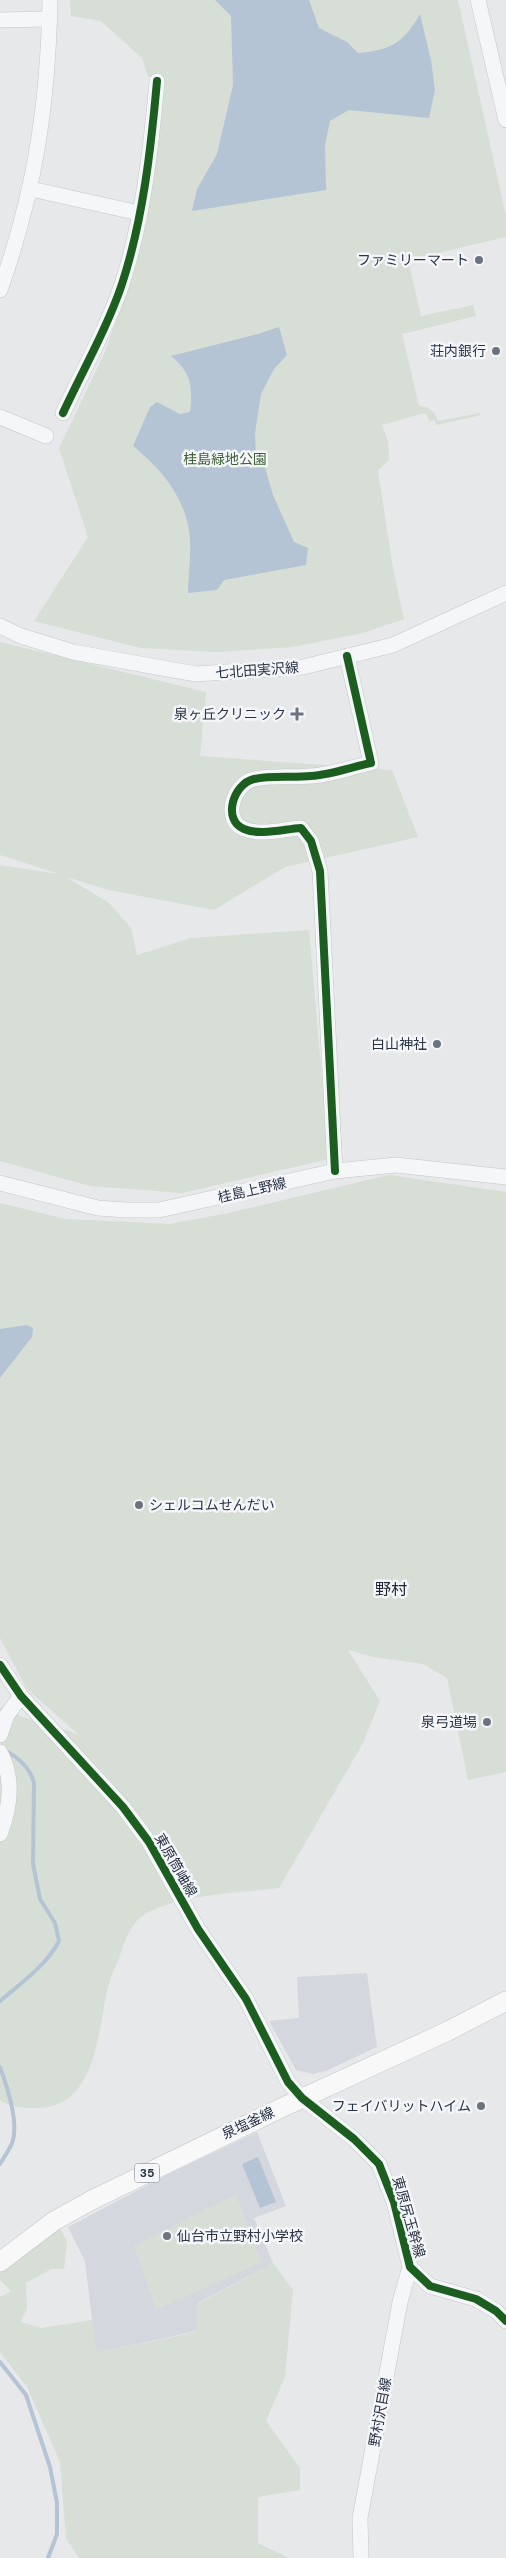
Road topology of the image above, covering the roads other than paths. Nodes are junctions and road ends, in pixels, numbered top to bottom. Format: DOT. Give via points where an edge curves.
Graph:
graph roads {
  1 [pos="50,0"];
  2 [pos="478,0"];
  3 [pos="50,19"];
  4 [pos="0,20"];
  5 [pos="157,81"];
  6 [pos="506,120"];
  7 [pos="31,189"];
  8 [pos="140,212"];
  9 [pos="0,290"];
  10 [pos="63,412"];
  11 [pos="0,417"];
  12 [pos="46,436"];
  13 [pos="506,593"];
  14 [pos="0,626"];
  15 [pos="347,656"];
  16 [pos="335,1171"];
  17 [pos="506,1177"];
  18 [pos="0,1183"];
  19 [pos="0,1665"];
  20 [pos="21,1696"];
  21 [pos="0,1735"];
  22 [pos="0,1752"];
  23 [pos="0,1834"];
  24 [pos="506,2001"];
  25 [pos="302,2098"];
  26 [pos="0,2262"];
  27 [pos="410,2267"];
  28 [pos="506,2321"];
  29 [pos="361,2558"];
  1 -- 3 [label="street"];
  2 -- 6 [label="street"];
  3 -- 4 [label="street"];
  3 -- 7 [label="street" via="45,95"];
  5 -- 8 [label="street"];
  7 -- 8 [label="street"];
  7 -- 9 [label="street"];
  8 -- 10 [label="street" via="121,287"];
  11 -- 12 [label="street"];
  13 -- 15 [label="street, 七北田実沢線" via="393,644"];
  14 -- 15 [label="street, 七北田実沢線" via="73,652 196,674 304,667"];
  15 -- 16 [label="street" via="370,763 313,776 254,779 239,789 232,807 232,816 238,826 246,830 301,828 311,841 320,871"];
  16 -- 17 [label="street, 桂島上野線" via="396,1165"];
  16 -- 18 [label="street, 桂島上野線" via="159,1210 98,1208"];
  19 -- 20 [label="street, 東原筒岫線"];
  20 -- 21 [label="street" via="7,1715"];
  20 -- 25 [label="street, 東原筒岫線" via="123,1807 149,1842 198,1929 246,1999 288,2082"];
  22 -- 23 [label="street" via="10,1785"];
  24 -- 25 [label="main road, 泉塩釜線 / 35"];
  25 -- 26 [label="main road, 泉塩釜線 / 35" via="84,2204 54,2221"];
  25 -- 27 [label="street, 東原尻玉幹線" via="354,2139 379,2164 394,2202"];
  27 -- 28 [label="street, 東原尻玉幹線" via="430,2286 476,2299"];
  27 -- 29 [label="street, 野村沢目線" via="400,2302 360,2518"];
}
